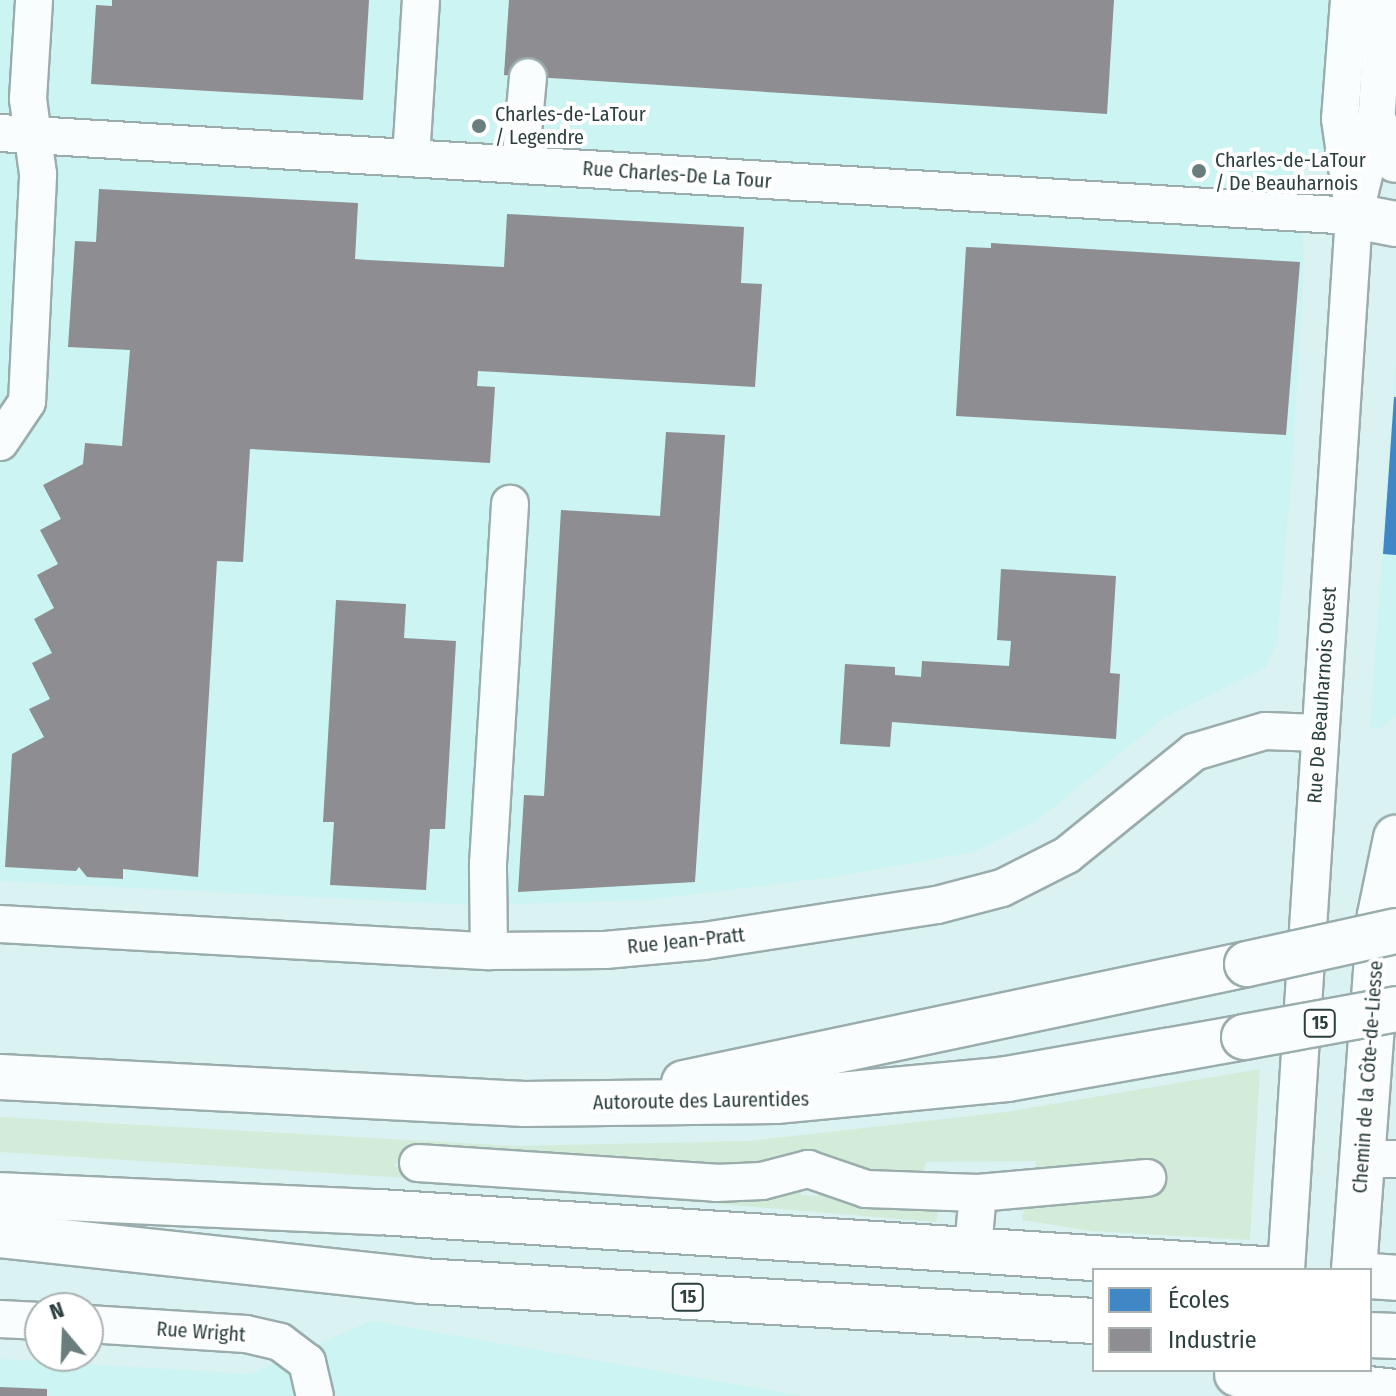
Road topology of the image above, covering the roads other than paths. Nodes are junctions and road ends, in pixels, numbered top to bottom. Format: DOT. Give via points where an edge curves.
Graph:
graph roads {
  1 [pos="34,0"];
  2 [pos="421,0"];
  3 [pos="1349,0"];
  4 [pos="1384,0"];
  5 [pos="528,77"];
  6 [pos="17,134"];
  7 [pos="1386,143"];
  8 [pos="411,158"];
  9 [pos="520,165"];
  10 [pos="1354,216"];
  11 [pos="1396,224"];
  12 [pos="0,442"];
  13 [pos="510,504"];
  14 [pos="1320,733"];
  15 [pos="1396,838"];
  16 [pos="0,924"];
  17 [pos="1396,931"];
  18 [pos="489,951"];
  19 [pos="1396,1009"];
  20 [pos="0,1077"];
  21 [pos="580,1104"];
  22 [pos="1379,1159"];
  23 [pos="418,1163"];
  24 [pos="1147,1178"];
  25 [pos="978,1193"];
  26 [pos="0,1195"];
  27 [pos="0,1235"];
  28 [pos="973,1248"];
  29 [pos="1255,1268"];
  30 [pos="1269,1268"];
  31 [pos="1354,1268"];
  32 [pos="1372,1276"];
  33 [pos="1396,1278"];
  34 [pos="955,1314"];
  35 [pos="0,1319"];
  36 [pos="24,1320"];
  37 [pos="1092,1321"];
  38 [pos="104,1325"];
  39 [pos="1372,1335"];
  40 [pos="1396,1336"];
  41 [pos="1092,1344"];
  42 [pos="1246,1372"];
  43 [pos="1252,1372"];
  44 [pos="1350,1372"];
  45 [pos="311,1379"];
  46 [pos="1396,1392"];
  47 [pos="1278,1396"];
  48 [pos="1350,1396"];
  1 -- 6 [label="street" via="28,99"];
  2 -- 8 [label="street"];
  3 -- 10 [label="street, Rue De Beauharnois Ouest" via="1340,119"];
  4 -- 7 [label="street, Rue De Beauharnois Ouest"];
  5 -- 9 [label="street"];
  6 -- 8 [label="street, Rue Charles-De La Tour"];
  6 -- 12 [label="street" via="38,174 27,402"];
  7 -- 10 [label="street, Rue De Beauharnois Ouest"];
  8 -- 9 [label="street, Rue Charles-De La Tour"];
  9 -- 10 [label="street, Rue Charles-De La Tour"];
  10 -- 11 [label="main road"];
  10 -- 14 [label="street, Rue De Beauharnois Ouest"];
  13 -- 18 [label="street" via="488,864"];
  14 -- 18 [label="street, Rue Jean-Pratt" via="1265,731 1216,741 1174,765 1067,855 1028,878 973,897 704,941 605,950"];
  14 -- 30 [label="street, Rue De Beauharnois Ouest" via="1292,1175"];
  15 -- 22 [label="main road, Chemin de la Côte-de-Liesse" via="1380,915"];
  16 -- 18 [label="street, Rue Jean-Pratt"];
  17 -- 21 [label="main road, bridge"];
  19 -- 21 [label="main road, Autoroute des Laurentides / 15, bridge" via="1007,1079 776,1101"];
  20 -- 21 [label="main road, Autoroute des Laurentides / 15"];
  22 -- 31 [label="main road, Chemin de la Côte-de-Liesse"];
  23 -- 25 [label="street" via="716,1183 762,1181 808,1169 866,1189"];
  24 -- 25 [label="street"];
  25 -- 28 [label="street"];
  26 -- 28 [label="main road"];
  27 -- 34 [label="main road, 15" via="421,1281"];
  28 -- 29 [label="main road"];
  32 -- 33 [label="main road"];
  34 -- 37 [label="main road"];
  34 -- 41 [label="main road"];
  35 -- 36 [label="street"];
  38 -- 45 [label="street, Rue Wright" via="246,1334 280,1342"];
  39 -- 40 [label="main road"];
  42 -- 47 [label="street"];
  43 -- 46 [label="main road, bridge"];
  44 -- 48 [label="main road"];
}
